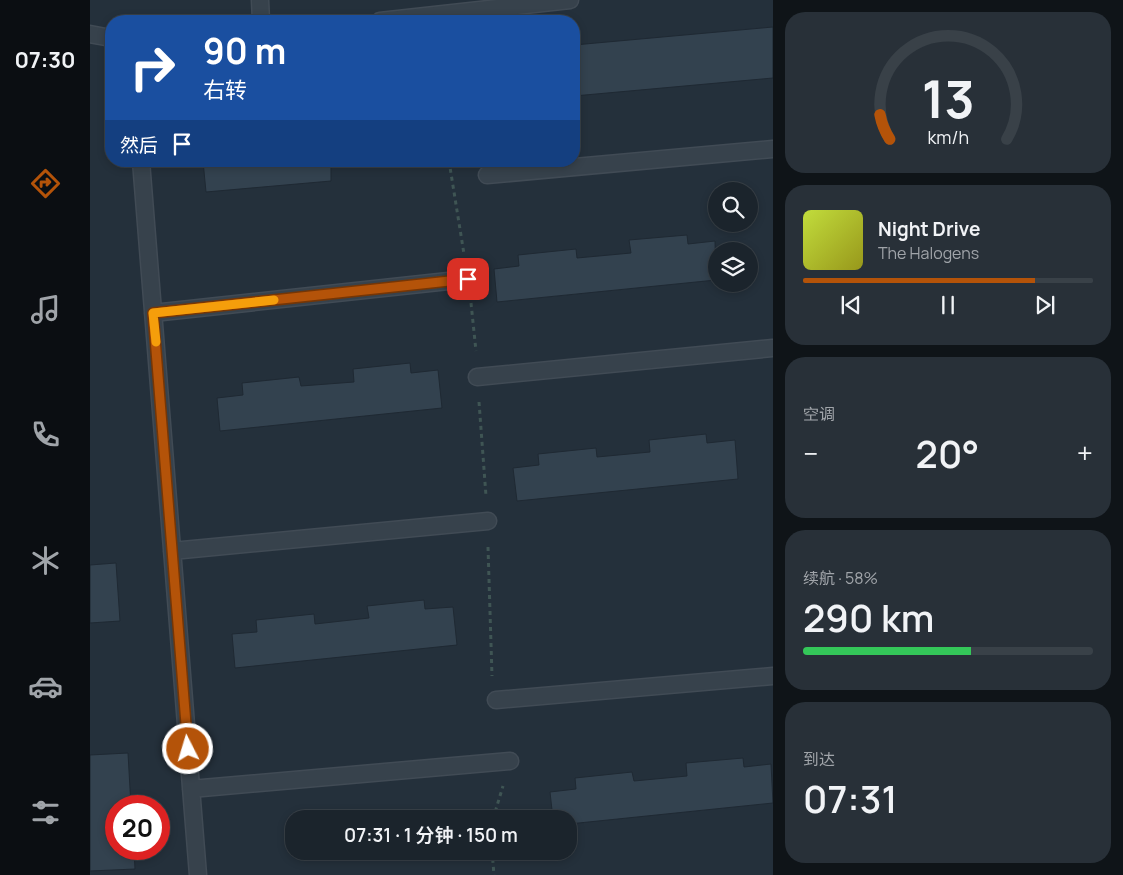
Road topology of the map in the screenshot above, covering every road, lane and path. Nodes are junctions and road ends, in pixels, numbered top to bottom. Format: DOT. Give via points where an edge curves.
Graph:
graph roads {
  1 [pos="260,0"];
  2 [pos="570,0"];
  3 [pos="261,15"];
  4 [pos="434,15"];
  5 [pos="90,34"];
  6 [pos="105,37"];
  7 [pos="773,149"];
  8 [pos="141,167"];
  9 [pos="450,167"];
  10 [pos="575,167"];
  11 [pos="580,167"];
  12 [pos="487,175"];
  13 [pos="468,279"];
  14 [pos="153,313"];
  15 [pos="773,348"];
  16 [pos="477,377"];
  17 [pos="488,521"];
  18 [pos="172,550"];
  19 [pos="773,676"];
  20 [pos="496,700"];
  21 [pos="510,761"];
  22 [pos="191,789"];
  23 [pos="496,810"];
  24 [pos="493,860"];
  25 [pos="198,875"];
  26 [pos="494,875"];
  1 -- 3 [label="lane"];
  2 -- 4 [label="lane"];
  5 -- 6 [label="lane"];
  7 -- 11 [label="lane"];
  8 -- 14 [label="lane"];
  9 -- 13 [label="path"];
  10 -- 12 [label="lane"];
  13 -- 14 [label="lane"];
  13 -- 16 [label="path"];
  14 -- 18 [label="lane"];
  15 -- 16 [label="lane"];
  16 -- 17 [label="path"];
  17 -- 18 [label="lane"];
  17 -- 20 [label="path" via="492,684"];
  18 -- 22 [label="lane"];
  19 -- 20 [label="lane"];
  21 -- 22 [label="lane"];
  21 -- 23 [label="path"];
  22 -- 25 [label="lane"];
  24 -- 26 [label="path"];
}
